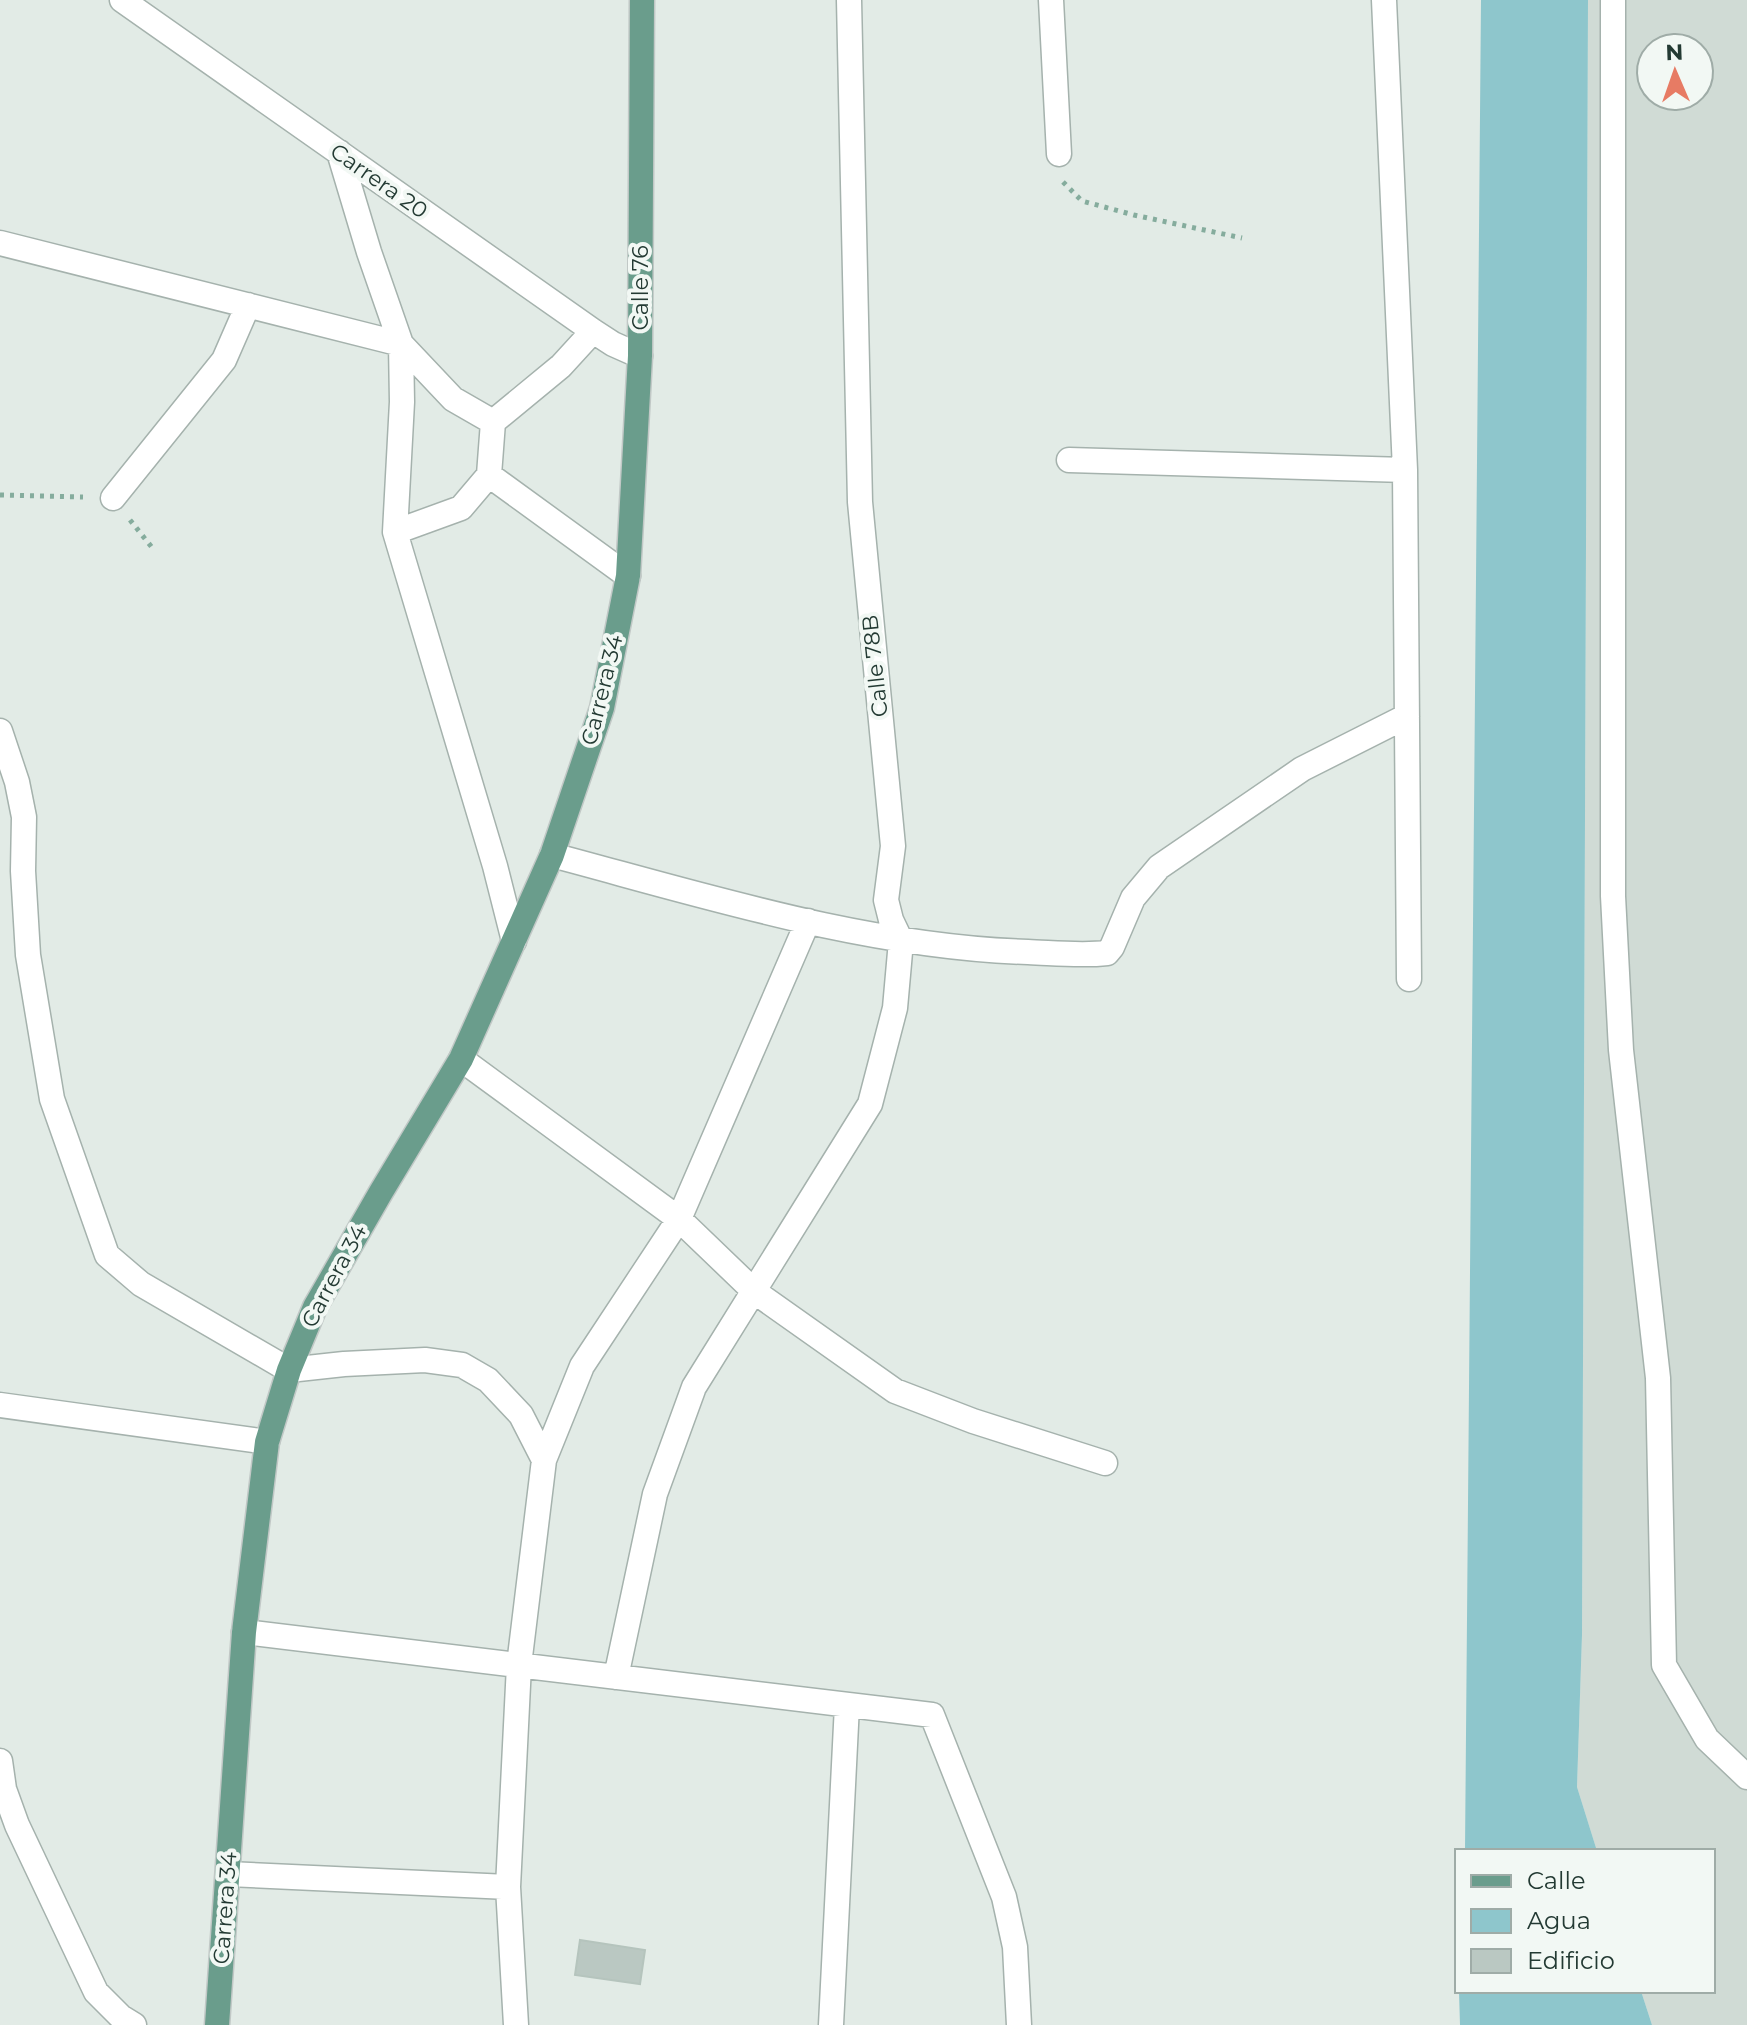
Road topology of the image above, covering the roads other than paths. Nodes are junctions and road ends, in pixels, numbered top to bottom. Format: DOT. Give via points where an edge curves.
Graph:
graph roads {
  1 [pos="122,0"];
  2 [pos="642,0"];
  3 [pos="849,0"];
  4 [pos="1051,0"];
  5 [pos="1384,0"];
  6 [pos="1613,0"];
  7 [pos="339,152"];
  8 [pos="1059,154"];
  9 [pos="0,243"];
  10 [pos="248,305"];
  11 [pos="593,331"];
  12 [pos="401,344"];
  13 [pos="640,356"];
  14 [pos="493,422"];
  15 [pos="1069,460"];
  16 [pos="1405,470"];
  17 [pos="489,475"];
  18 [pos="113,498"];
  19 [pos="395,532"];
  20 [pos="628,576"];
  21 [pos="1407,716"];
  22 [pos="0,731"];
  23 [pos="552,855"];
  24 [pos="808,921"];
  25 [pos="514,941"];
  26 [pos="901,941"];
  27 [pos="1409,979"];
  28 [pos="461,1059"];
  29 [pos="679,1219"];
  30 [pos="755,1292"];
  31 [pos="289,1370"];
  32 [pos="5,1412"];
  33 [pos="267,1442"];
  34 [pos="544,1460"];
  35 [pos="1105,1463"];
  36 [pos="244,1632"];
  37 [pos="519,1665"];
  38 [pos="616,1677"];
  39 [pos="847,1705"];
  40 [pos="0,1761"];
  41 [pos="1747,1777"];
  42 [pos="228,1874"];
  43 [pos="508,1887"];
  44 [pos="134,2025"];
  45 [pos="217,2025"];
  46 [pos="516,2025"];
  47 [pos="831,2025"];
  48 [pos="1019,2025"];
  1 -- 7 [label="street, Carrera 20"];
  2 -- 13 [label="main road, Calle 76"];
  3 -- 26 [label="street, Calle 78B" via="860,502 893,846 886,900"];
  4 -- 8 [label="street"];
  5 -- 16 [label="street"];
  6 -- 41 [label="street" via="1613,896 1621,1050 1658,1378 1664,1665 1707,1739"];
  7 -- 11 [label="street, Carrera 20"];
  7 -- 12 [label="street"];
  9 -- 10 [label="street"];
  10 -- 12 [label="street"];
  10 -- 18 [label="street" via="224,360"];
  11 -- 13 [label="street, Carrera 20"];
  11 -- 14 [label="street" via="561,366"];
  12 -- 14 [label="street" via="453,399"];
  12 -- 19 [label="street"];
  13 -- 20 [label="main road, Calle 76"];
  14 -- 17 [label="street"];
  15 -- 16 [label="street"];
  16 -- 21 [label="street"];
  17 -- 19 [label="street" via="461,508"];
  17 -- 20 [label="street"];
  19 -- 25 [label="street"];
  20 -- 23 [label="main road, Carrera 34" via="602,708"];
  21 -- 26 [label="street" via="1302,769 1159,867 1133,898 1107,953 992,951"];
  21 -- 27 [label="street"];
  22 -- 31 [label="street" via="24,817 28,955 52,1099 107,1255 141,1284"];
  23 -- 24 [label="street"];
  23 -- 25 [label="main road, Carrera 34"];
  24 -- 26 [label="street"];
  24 -- 29 [label="street"];
  25 -- 28 [label="main road, Carrera 34"];
  26 -- 30 [label="street, Calle 78B" via="895,1008 870,1104"];
  28 -- 29 [label="street"];
  28 -- 31 [label="main road, Carrera 34" via="315,1307"];
  29 -- 30 [label="street"];
  29 -- 34 [label="street" via="582,1366"];
  30 -- 35 [label="street" via="895,1391"];
  30 -- 38 [label="street, Calle 78B" via="694,1387 655,1494"];
  31 -- 33 [label="main road, Carrera 34"];
  31 -- 34 [label="street" via="425,1360 462,1365 488,1380 521,1415"];
  32 -- 33 [label="street"];
  33 -- 36 [label="main road, Carrera 34"];
  34 -- 37 [label="street"];
  36 -- 37 [label="street"];
  36 -- 42 [label="main road, Carrera 34"];
  37 -- 38 [label="street"];
  37 -- 43 [label="street"];
  38 -- 39 [label="street"];
  39 -- 47 [label="street"];
  39 -- 48 [label="street" via="932,1715 1004,1897 1015,1947"];
  40 -- 44 [label="street" via="17,1825 96,1992"];
  42 -- 43 [label="street"];
  42 -- 45 [label="main road, Carrera 34"];
  43 -- 46 [label="street"];
}
